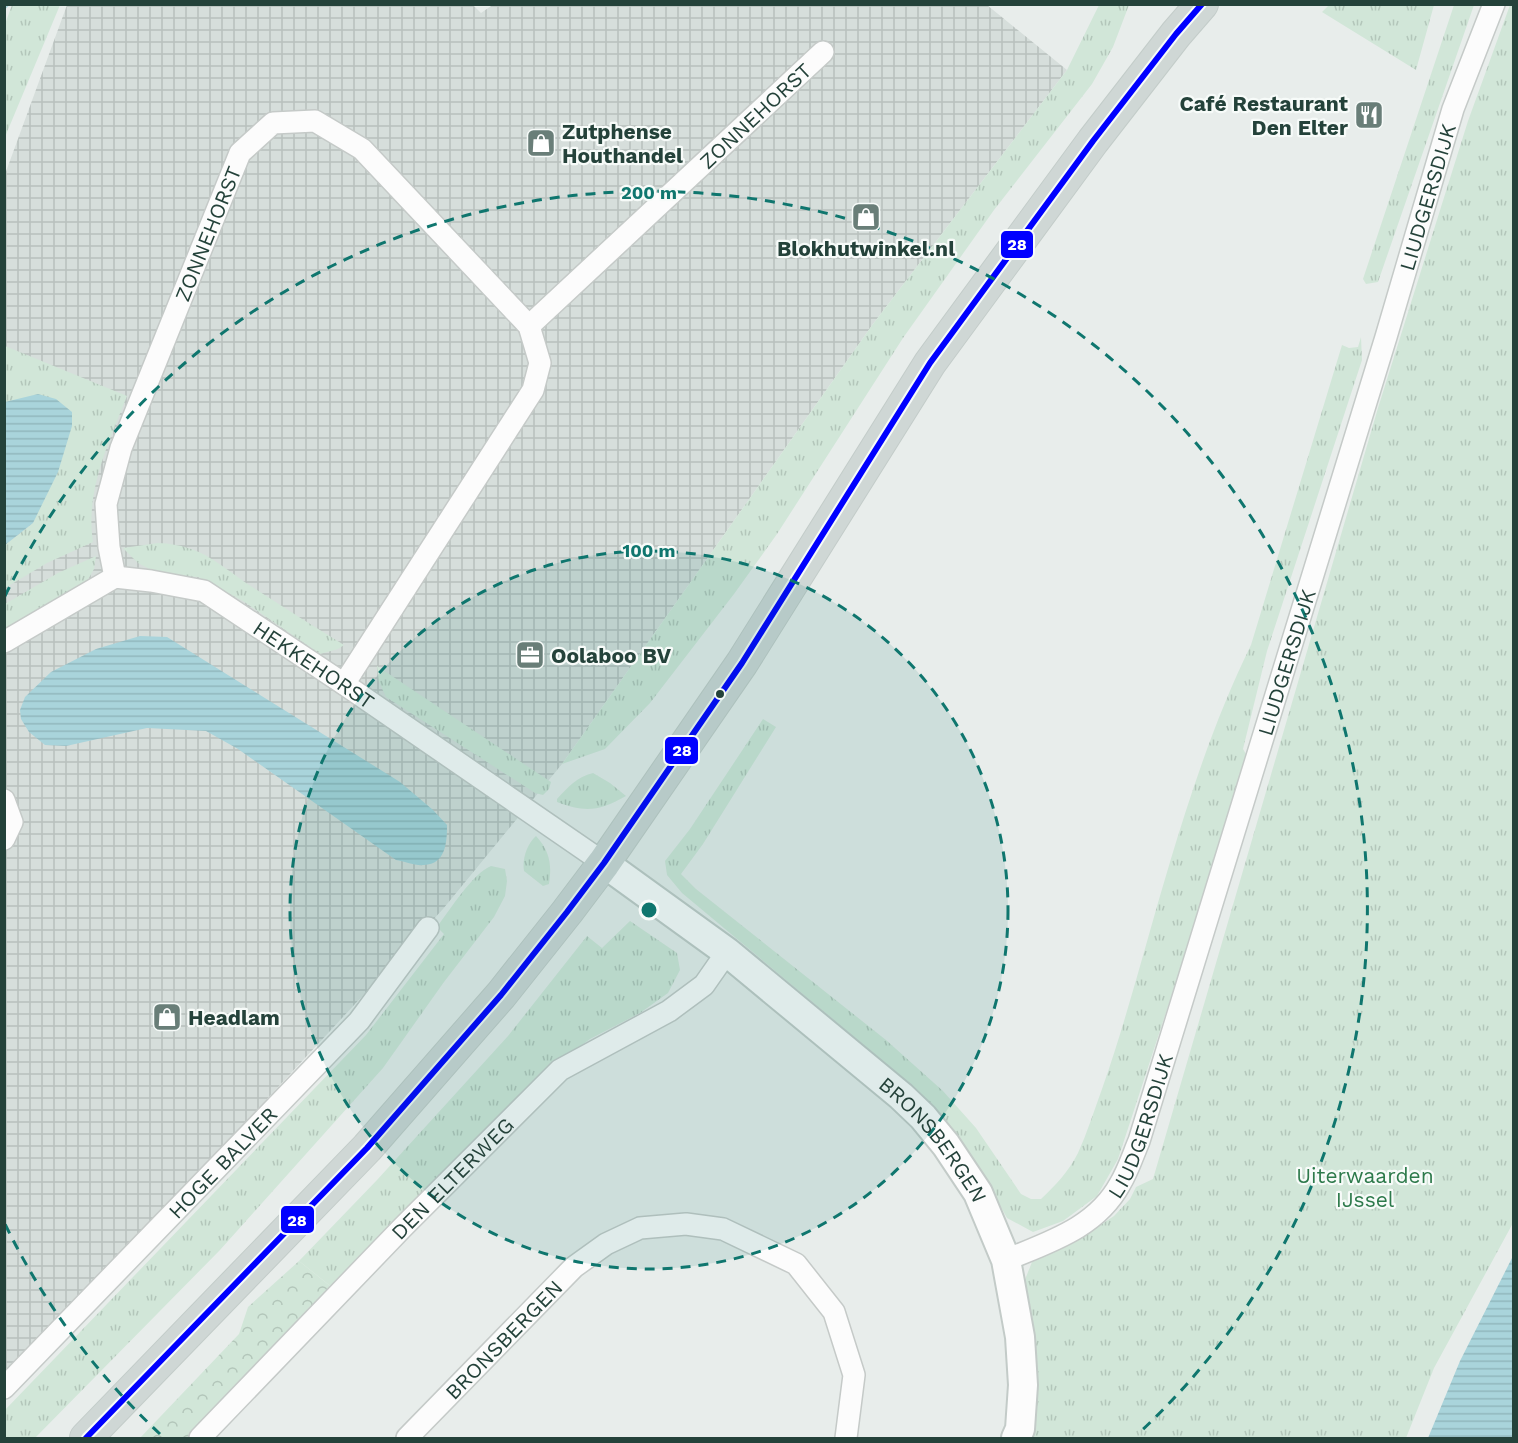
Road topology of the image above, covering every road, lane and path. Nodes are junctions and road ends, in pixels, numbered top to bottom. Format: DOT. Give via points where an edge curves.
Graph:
graph roads {
  1 [pos="1202,4"];
  2 [pos="1494,4"];
  3 [pos="823,52"];
  4 [pos="529,326"];
  5 [pos="115,577"];
  6 [pos="4,642"];
  7 [pos="344,684"];
  8 [pos="4,800"];
  9 [pos="4,840"];
  10 [pos="604,863"];
  11 [pos="428,928"];
  12 [pos="727,952"];
  13 [pos="1006,1260"];
  14 [pos="4,1388"];
  15 [pos="86,1438"];
  16 [pos="200,1438"];
  17 [pos="407,1438"];
  18 [pos="846,1438"];
  19 [pos="1016,1438"];
  1 -- 10 [label="main road" via="1093,141 930,363 742,663"];
  2 -- 13 [label="street, LIUDGERSDIJK" via="1453,109 1380,360 1139,1141 1120,1185 1089,1221"];
  3 -- 4 [label="street, ZONNEHORST"];
  4 -- 5 [label="street, ZONNEHORST" via="362,149 315,121 273,123 240,153 121,448 106,504"];
  4 -- 7 [label="street, ZONNEHORST" via="540,363 533,390"];
  5 -- 6 [label="street"];
  5 -- 7 [label="street, HEKKEHORST" via="204,591"];
  7 -- 10 [label="street, HEKKEHORST"];
  8 -- 9 [label="street" via="12,822"];
  10 -- 12 [label="street, BRONSBERGEN"];
  10 -- 15 [label="main road" via="501,995 368,1148"];
  11 -- 14 [label="street, HOGE BALVER" via="359,1021"];
  12 -- 13 [label="street, BRONSBERGEN" via="923,1117 978,1193"];
  12 -- 16 [label="street, DEN ELTERWEG" via="704,985 669,1011 560,1070"];
  13 -- 19 [label="street, BRONSBERGEN" via="1020,1337 1023,1385"];
  17 -- 18 [label="street, BRONSBERGEN" via="574,1266 606,1244 640,1228 686,1224 723,1229 796,1264 834,1312 854,1375"];
}
